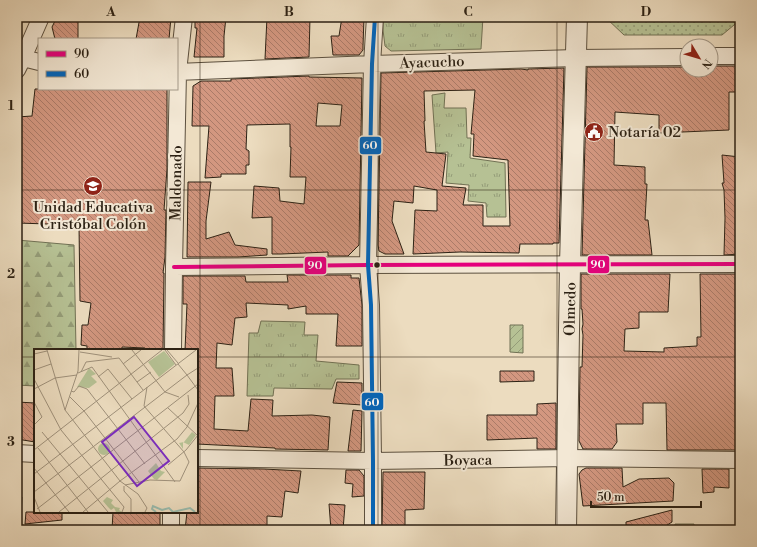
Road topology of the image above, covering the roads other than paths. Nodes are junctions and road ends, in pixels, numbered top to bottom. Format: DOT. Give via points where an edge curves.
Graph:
graph roads {
  1 [pos="41,17"];
  2 [pos="184,17"];
  3 [pos="375,17"];
  4 [pos="577,17"];
  5 [pos="719,56"];
  6 [pos="740,56"];
  7 [pos="679,57"];
  8 [pos="576,58"];
  9 [pos="38,62"];
  10 [pos="20,64"];
  11 [pos="372,64"];
  12 [pos="178,72"];
  13 [pos="178,90"];
  14 [pos="570,264"];
  15 [pos="740,264"];
  16 [pos="368,265"];
  17 [pos="174,267"];
  18 [pos="173,349"];
  19 [pos="17,453"];
  20 [pos="34,454"];
  21 [pos="198,458"];
  22 [pos="568,458"];
  23 [pos="740,460"];
  24 [pos="374,461"];
  25 [pos="171,513"];
  26 [pos="171,530"];
  27 [pos="373,530"];
  28 [pos="566,530"];
  1 -- 10 [label="street"];
  2 -- 12 [label="street, Maldonado"];
  3 -- 11 [label="street"];
  4 -- 8 [label="street, Olmedo"];
  5 -- 6 [label="street"];
  7 -- 8 [label="street, Ayacucho"];
  8 -- 11 [label="street, Ayacucho"];
  8 -- 14 [label="street, Olmedo"];
  9 -- 10 [label="street"];
  11 -- 12 [label="street, Ayacucho"];
  11 -- 16 [label="street"];
  13 -- 17 [label="street, Maldonado"];
  14 -- 15 [label="street"];
  14 -- 16 [label="street"];
  14 -- 22 [label="street, Olmedo"];
  16 -- 17 [label="street"];
  16 -- 24 [label="street"];
  17 -- 18 [label="street, Maldonado"];
  19 -- 20 [label="street"];
  21 -- 24 [label="street, Boyaca"];
  22 -- 23 [label="street, Boyaca"];
  22 -- 24 [label="street, Boyaca"];
  22 -- 28 [label="street, Olmedo"];
  24 -- 27 [label="street"];
  25 -- 26 [label="street"];
}
